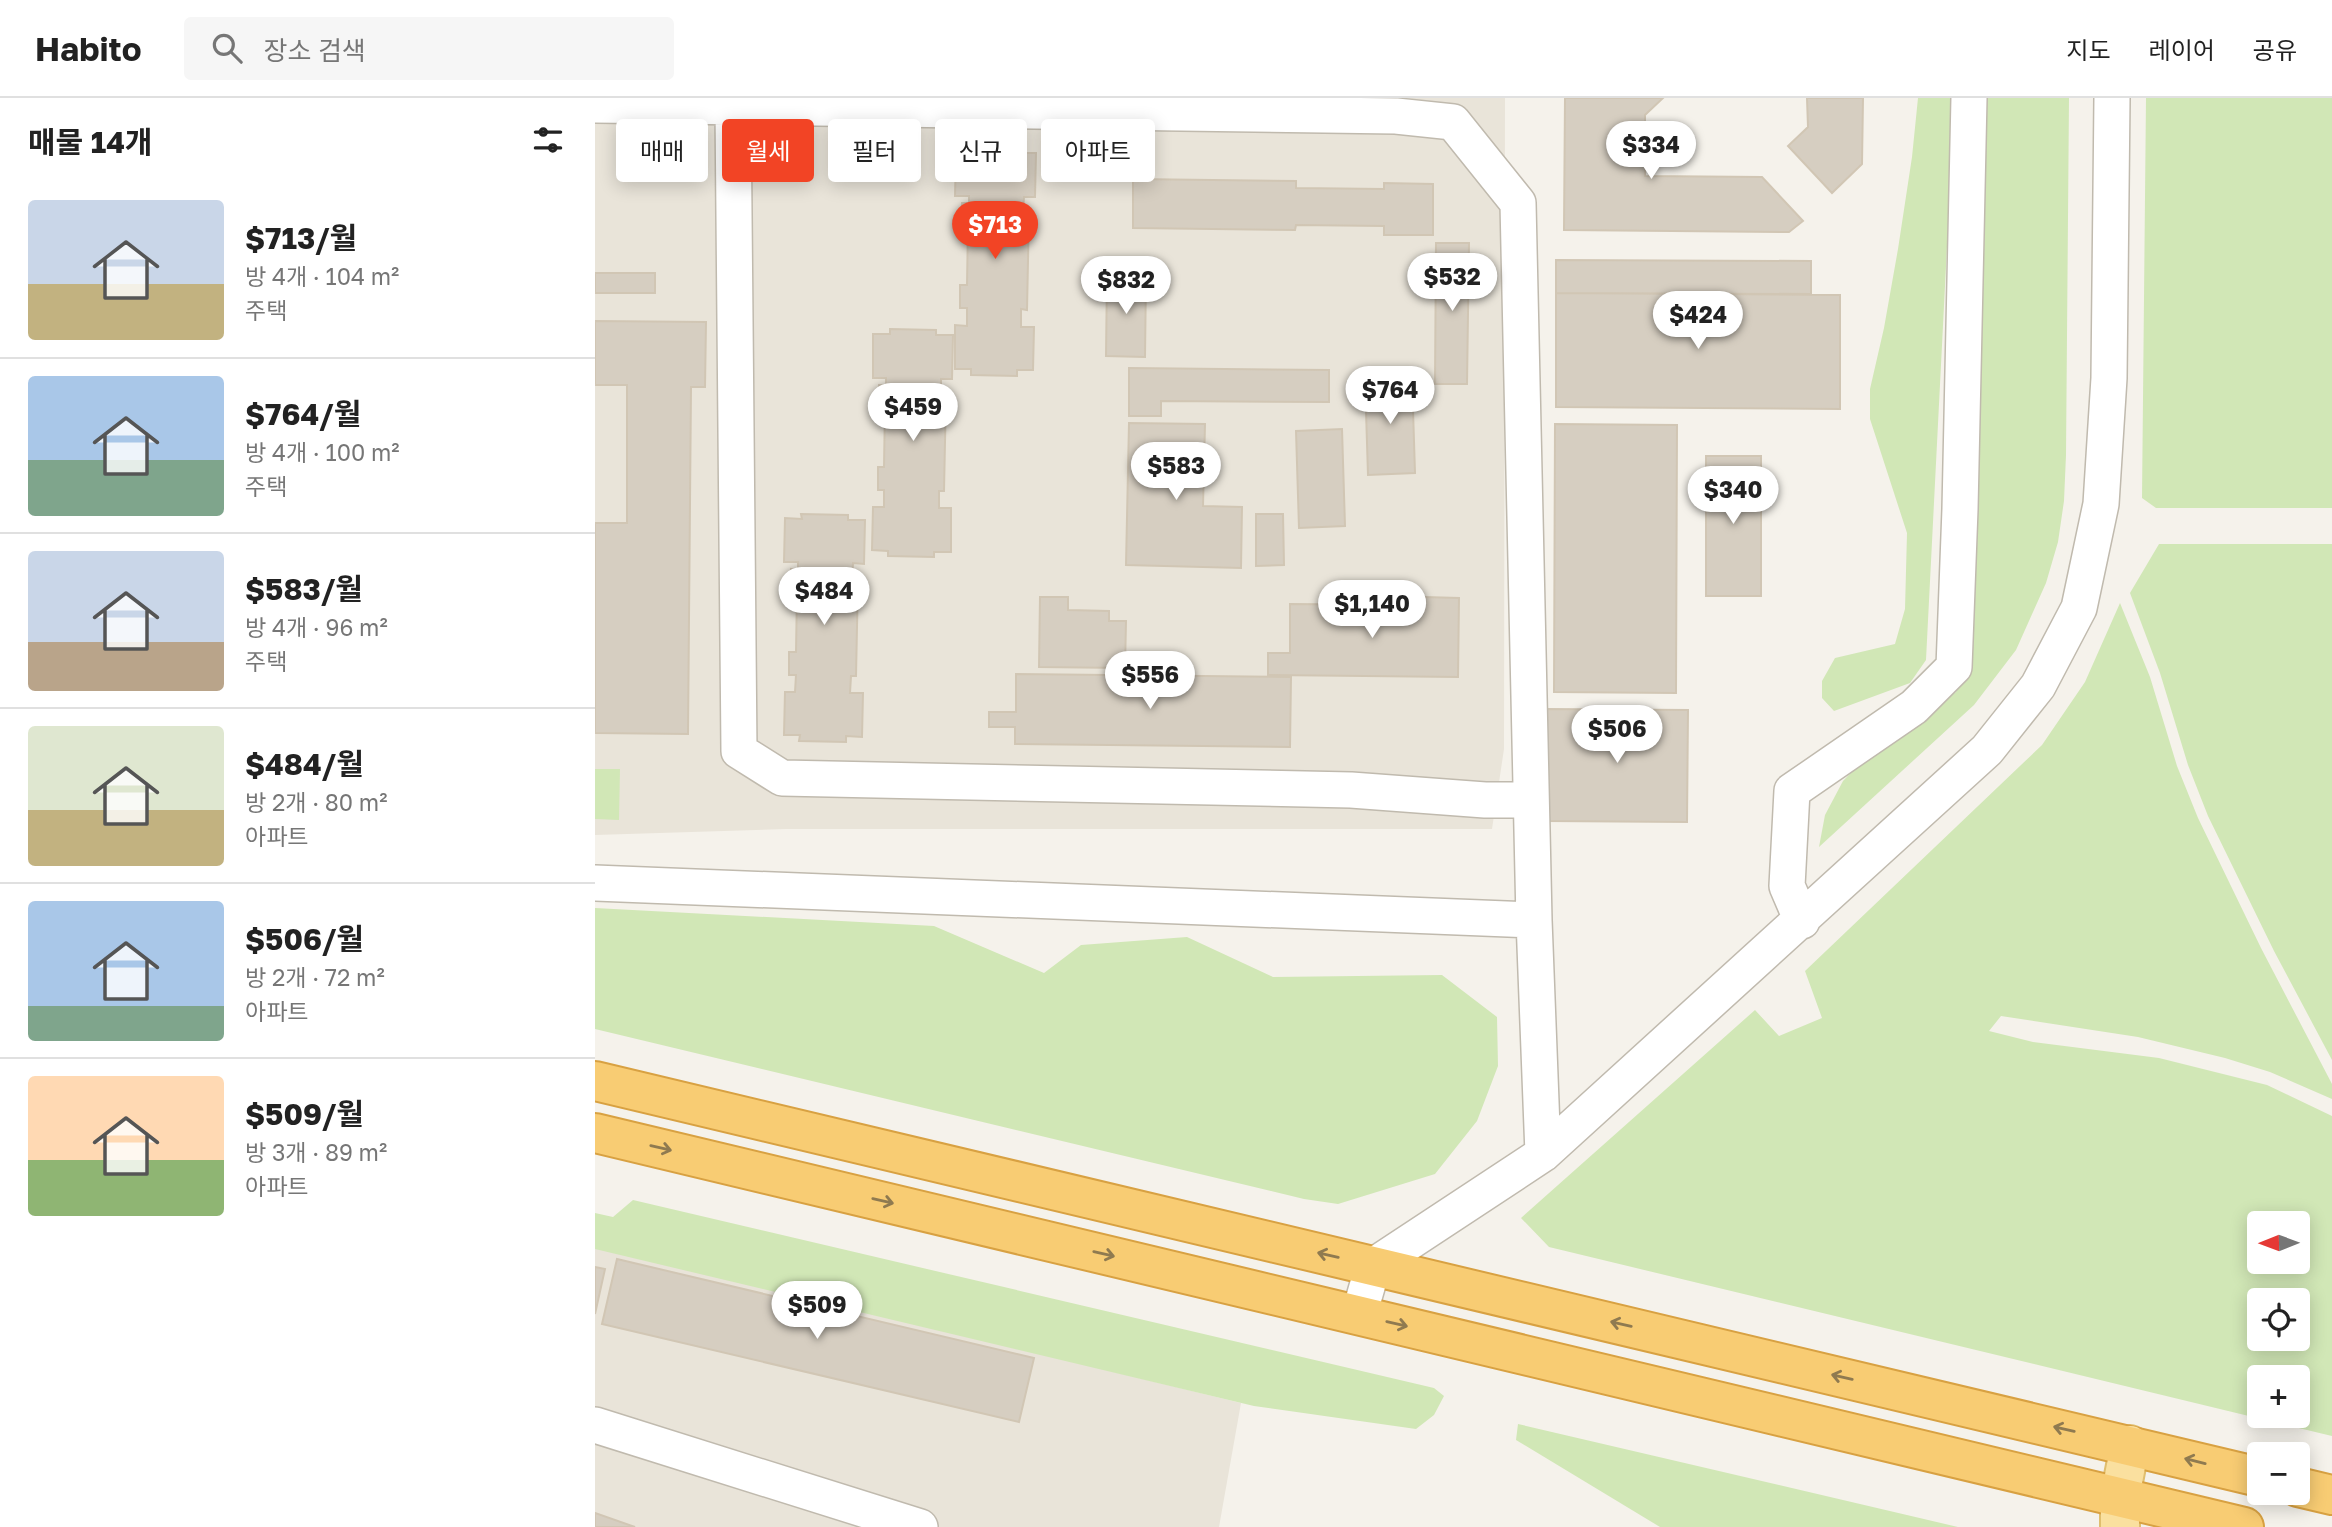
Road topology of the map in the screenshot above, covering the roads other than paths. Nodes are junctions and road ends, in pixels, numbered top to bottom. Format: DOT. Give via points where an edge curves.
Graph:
graph roads {
  1 [pos="1969,98"];
  2 [pos="2112,98"];
  3 [pos="595,105"];
  4 [pos="733,107"];
  5 [pos="1531,800"];
  6 [pos="595,883"];
  7 [pos="1534,920"];
  8 [pos="1802,921"];
  9 [pos="595,1081"];
  10 [pos="595,1133"];
  11 [pos="1543,1154"];
  12 [pos="1373,1265"];
  13 [pos="1359,1315"];
  14 [pos="595,1425"];
  15 [pos="2130,1445"];
  16 [pos="2247,1474"];
  17 [pos="2310,1490"];
  18 [pos="2332,1495"];
  19 [pos="2120,1512"];
  20 [pos="920,1527"];
  21 [pos="2244,1527"];
  1 -- 8 [label="street" via="1954,667 1914,708 1792,792 1787,886"];
  2 -- 8 [label="street" via="2109,378 2102,491 2079,608 2038,686 1987,750"];
  3 -- 4 [label="street"];
  4 -- 5 [label="street" via="1396,116 1453,122 1518,203"];
  4 -- 5 [label="street" via="739,751 782,778 1351,790"];
  5 -- 7 [label="street"];
  6 -- 7 [label="street"];
  7 -- 11 [label="street"];
  8 -- 11 [label="street"];
  12 -- 9 [label="highway, one-way"];
  10 -- 13 [label="highway, one-way"];
  11 -- 12 [label="street"];
  12 -- 13 [label="street"];
  15 -- 12 [label="highway, one-way"];
  13 -- 19 [label="highway, one-way"];
  14 -- 20 [label="street"];
  16 -- 15 [label="highway, one-way"];
  15 -- 19 [label="main road"];
  17 -- 18 [label="highway"];
  19 -- 21 [label="highway"];
}
